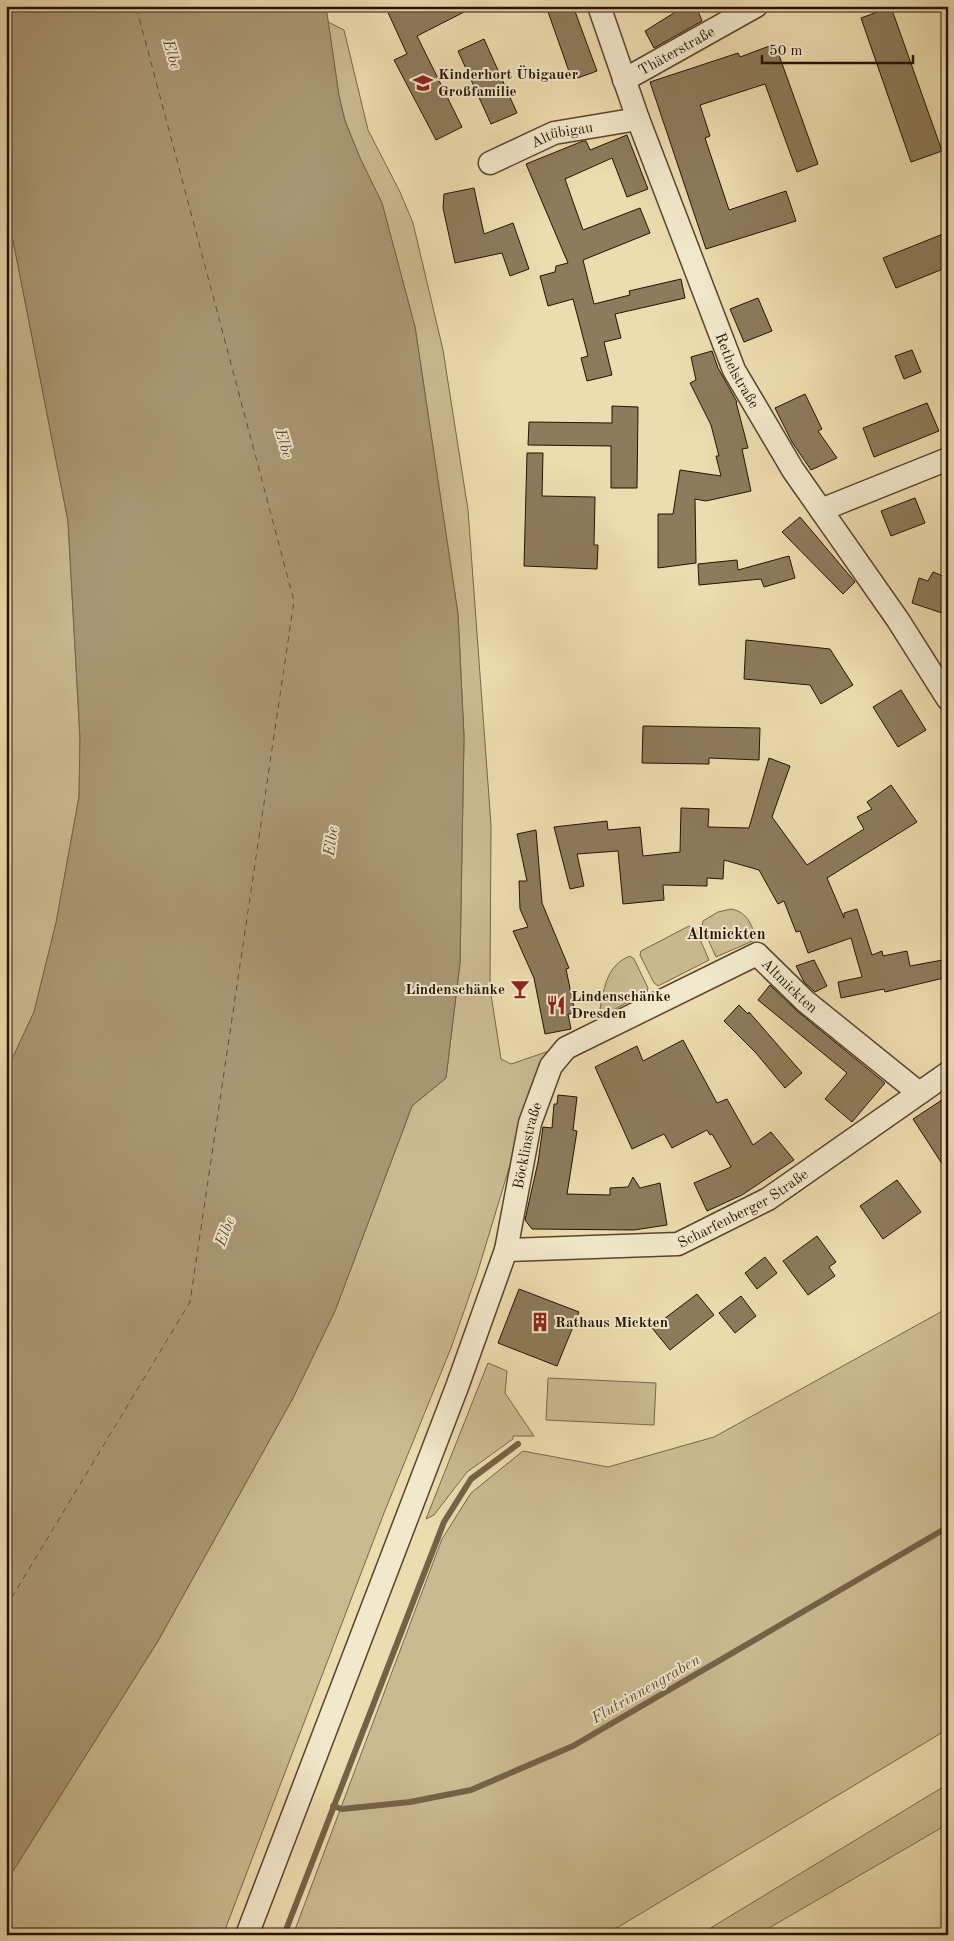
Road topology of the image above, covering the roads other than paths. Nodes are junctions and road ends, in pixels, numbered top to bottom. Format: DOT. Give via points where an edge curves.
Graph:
graph roads {
  1 [pos="599,6"];
  2 [pos="756,6"];
  3 [pos="624,80"];
  4 [pos="638,119"];
  5 [pos="490,163"];
  6 [pos="948,459"];
  7 [pos="821,510"];
  8 [pos="948,699"];
  9 [pos="566,1048"];
  10 [pos="948,1073"];
  11 [pos="919,1093"];
  12 [pos="506,1250"];
  13 [pos="247,1935"];
  1 -- 3 [label="street, Rethelstraße"];
  2 -- 3 [label="street, Thäterstraße"];
  3 -- 4 [label="street, Rethelstraße"];
  4 -- 5 [label="street, Altübigau" via="554,133"];
  4 -- 7 [label="street, Rethelstraße" via="734,370 793,470"];
  6 -- 7 [label="street"];
  7 -- 8 [label="street, Rethelstraße" via="898,620"];
  9 -- 11 [label="street, Altmickten" via="757,954 805,1001"];
  9 -- 12 [label="street, Böcklinstraße" via="551,1066 530,1123"];
  10 -- 11 [label="street, Scharfenberger Straße"];
  11 -- 12 [label="street, Scharfenberger Straße" via="768,1199 678,1244"];
  12 -- 13 [label="street, Böcklinstraße" via="458,1388"];
}
